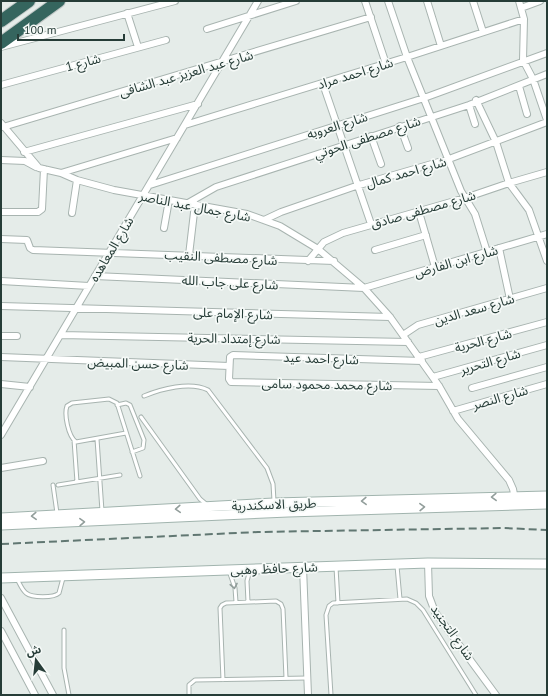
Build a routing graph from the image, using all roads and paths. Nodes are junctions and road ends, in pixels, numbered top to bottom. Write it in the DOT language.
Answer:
graph roads {
  1 [pos="29,1"];
  2 [pos="59,1"];
  3 [pos="175,1"];
  4 [pos="258,1"];
  5 [pos="296,1"];
  6 [pos="365,1"];
  7 [pos="388,1"];
  8 [pos="427,1"];
  9 [pos="473,1"];
  10 [pos="540,1"];
  11 [pos="520,4"];
  12 [pos="127,13"];
  13 [pos="250,16"];
  14 [pos="371,17"];
  15 [pos="524,19"];
  16 [pos="1,21"];
  17 [pos="207,29"];
  18 [pos="483,32"];
  19 [pos="166,40"];
  20 [pos="1,43"];
  21 [pos="441,46"];
  22 [pos="1,47"];
  23 [pos="138,47"];
  24 [pos="547,53"];
  25 [pos="407,57"];
  26 [pos="523,60"];
  27 [pos="222,63"];
  28 [pos="386,64"];
  29 [pos="547,74"];
  30 [pos="532,79"];
  31 [pos="323,84"];
  32 [pos="1,85"];
  33 [pos="518,86"];
  34 [pos="424,98"];
  35 [pos="476,100"];
  36 [pos="198,104"];
  37 [pos="469,105"];
  38 [pos="527,114"];
  39 [pos="431,117"];
  40 [pos="547,121"];
  41 [pos="475,124"];
  42 [pos="2,125"];
  43 [pos="185,125"];
  44 [pos="337,125"];
  45 [pos="400,126"];
  46 [pos="371,136"];
  47 [pos="177,138"];
  48 [pos="496,142"];
  49 [pos="344,144"];
  50 [pos="408,148"];
  51 [pos="24,152"];
  52 [pos="449,159"];
  53 [pos="1,160"];
  54 [pos="381,164"];
  55 [pos="42,169"];
  56 [pos="547,172"];
  57 [pos="61,173"];
  58 [pos="77,180"];
  59 [pos="509,183"];
  60 [pos="150,185"];
  61 [pos="358,186"];
  62 [pos="143,196"];
  63 [pos="465,198"];
  64 [pos="169,200"];
  65 [pos="188,203"];
  66 [pos="195,204"];
  67 [pos="1,212"];
  68 [pos="419,212"];
  69 [pos="72,213"];
  70 [pos="264,220"];
  71 [pos="371,224"];
  72 [pos="164,228"];
  73 [pos="547,234"];
  74 [pos="426,235"];
  75 [pos="539,237"];
  76 [pos="1,240"];
  77 [pos="499,248"];
  78 [pos="318,249"];
  79 [pos="375,250"];
  80 [pos="109,252"];
  81 [pos="487,252"];
  82 [pos="189,255"];
  83 [pos="308,261"];
  84 [pos="334,261"];
  85 [pos="547,261"];
  86 [pos="435,267"];
  87 [pos="95,276"];
  88 [pos="1,281"];
  89 [pos="89,286"];
  90 [pos="364,288"];
  91 [pos="547,288"];
  92 [pos="510,299"];
  93 [pos="1,306"];
  94 [pos="76,309"];
  95 [pos="390,317"];
  96 [pos="547,322"];
  97 [pos="61,335"];
  98 [pos="403,335"];
  99 [pos="1,336"];
  100 [pos="17,336"];
  101 [pos="408,342"];
  102 [pos="547,345"];
  103 [pos="1,357"];
  104 [pos="420,359"];
  105 [pos="46,360"];
  106 [pos="229,366"];
  107 [pos="547,367"];
  108 [pos="433,377"];
  109 [pos="1,384"];
  110 [pos="547,384"];
  111 [pos="439,386"];
  112 [pos="30,387"];
  113 [pos="472,388"];
  114 [pos="144,396"];
  115 [pos="117,405"];
  116 [pos="453,411"];
  117 [pos="141,417"];
  118 [pos="126,434"];
  119 [pos="1,435"];
  120 [pos="96,439"];
  121 [pos="74,440"];
  122 [pos="132,452"];
  123 [pos="43,461"];
  124 [pos="1,468"];
  125 [pos="120,475"];
  126 [pos="140,476"];
  127 [pos="101,478"];
  128 [pos="77,482"];
  129 [pos="53,485"];
  130 [pos="58,485"];
  131 [pos="547,496"];
  132 [pos="515,500"];
  133 [pos="274,503"];
  134 [pos="547,504"];
  135 [pos="210,511"];
  136 [pos="224,511"];
  137 [pos="57,515"];
  138 [pos="1,518"];
  139 [pos="102,518"];
  140 [pos="1,525"];
  141 [pos="428,563"];
  142 [pos="396,564"];
  143 [pos="547,564"];
  144 [pos="336,566"];
  145 [pos="303,567"];
  146 [pos="250,569"];
  147 [pos="228,570"];
  148 [pos="63,576"];
  149 [pos="1,578"];
  150 [pos="16,578"];
  151 [pos="1,598"];
  152 [pos="400,599"];
  153 [pos="236,602"];
  154 [pos="248,602"];
  155 [pos="338,603"];
  156 [pos="64,630"];
  157 [pos="1,631"];
  158 [pos="286,678"];
  159 [pos="307,678"];
  160 [pos="223,680"];
  161 [pos="35,695"];
  162 [pos="53,695"];
  163 [pos="69,695"];
  164 [pos="189,695"];
  165 [pos="308,695"];
  166 [pos="331,695"];
  167 [pos="476,695"];
  168 [pos="496,695"];
  1 -- 16 [label="highway"];
  2 -- 20 [label="highway"];
  3 -- 12 [label="street"];
  4 -- 13 [label="street, شارع المعاهده"];
  5 -- 13 [label="street"];
  6 -- 14 [label="street"];
  7 -- 25 [label="street"];
  8 -- 21 [label="street"];
  9 -- 18 [label="street"];
  10 -- 11 [label="street"];
  11 -- 15 [label="street"];
  12 -- 22 [label="street"];
  12 -- 23 [label="street"];
  13 -- 17 [label="street"];
  13 -- 27 [label="street, شارع المعاهده"];
  14 -- 27 [label="street, شارع عبد العزيز عبد الشافى"];
  14 -- 28 [label="street"];
  15 -- 18 [label="street, شارع احمد مراد"];
  15 -- 26 [label="street"];
  18 -- 21 [label="street, شارع احمد مراد"];
  19 -- 23 [label="street, شارع 1"];
  21 -- 25 [label="street, شارع احمد مراد"];
  23 -- 32 [label="street, شارع 1"];
  24 -- 26 [label="street, شارع العروبه"];
  25 -- 28 [label="street, شارع احمد مراد"];
  25 -- 34 [label="street"];
  26 -- 30 [label="street"];
  26 -- 34 [label="street, شارع العروبه"];
  27 -- 36 [label="street, شارع المعاهده"];
  27 -- 42 [label="street, شارع عبد العزيز عبد الشافى"];
  28 -- 31 [label="street, شارع احمد مراد"];
  29 -- 30 [label="street, شارع مصطفى الحوتي"];
  30 -- 33 [label="street, شارع مصطفى الحوتي"];
  30 -- 40 [label="street"];
  31 -- 43 [label="street, شارع احمد مراد"];
  31 -- 44 [label="street"];
  33 -- 35 [label="street, شارع مصطفى الحوتي"];
  33 -- 38 [label="street"];
  34 -- 39 [label="street"];
  34 -- 44 [label="street, شارع العروبه"];
  35 -- 37 [label="street, شارع مصطفى الحوتي"];
  35 -- 48 [label="street"];
  36 -- 43 [label="street, شارع المعاهده"];
  36 -- 51 [label="street"];
  37 -- 39 [label="street, شارع مصطفى الحوتي"];
  37 -- 41 [label="street"];
  39 -- 45 [label="street, شارع مصطفى الحوتي"];
  39 -- 52 [label="street"];
  40 -- 48 [label="street, شارع احمد كمال"];
  42 -- 51 [label="street"];
  43 -- 47 [label="street, شارع المعاهده"];
  44 -- 49 [label="street"];
  44 -- 60 [label="street, شارع العروبه"];
  45 -- 46 [label="street, شارع مصطفى الحوتي"];
  45 -- 50 [label="street"];
  46 -- 49 [label="street, شارع مصطفى الحوتي"];
  46 -- 54 [label="street"];
  47 -- 57 [label="street"];
  47 -- 60 [label="street, شارع المعاهده"];
  48 -- 52 [label="street, شارع احمد كمال"];
  48 -- 59 [label="street"];
  49 -- 61 [label="street"];
  49 -- 65 [label="street, شارع مصطفى الحوتي"];
  51 -- 55 [label="street"];
  52 -- 61 [label="street, شارع احمد كمال"];
  52 -- 63 [label="street"];
  53 -- 55 [label="street, شارع جمال عبد الناصر"];
  55 -- 57 [label="street, شارع جمال عبد الناصر"];
  55 -- 67 [label="street"];
  56 -- 59 [label="street, شارع مصطفى صادق"];
  57 -- 58 [label="street, شارع جمال عبد الناصر"];
  58 -- 62 [label="street, شارع جمال عبد الناصر"];
  58 -- 69 [label="street"];
  59 -- 63 [label="street, شارع مصطفى صادق"];
  59 -- 75 [label="street"];
  60 -- 62 [label="street, شارع المعاهده"];
  61 -- 70 [label="street, شارع احمد كمال"];
  61 -- 71 [label="street"];
  62 -- 64 [label="street, شارع جمال عبد الناصر"];
  62 -- 80 [label="street, شارع المعاهده"];
  63 -- 68 [label="street, شارع مصطفى صادق"];
  63 -- 81 [label="street"];
  64 -- 65 [label="street, شارع جمال عبد الناصر"];
  64 -- 72 [label="street"];
  65 -- 66 [label="street, شارع جمال عبد الناصر"];
  66 -- 70 [label="street, شارع جمال عبد الناصر"];
  66 -- 82 [label="street"];
  68 -- 71 [label="street, شارع مصطفى صادق"];
  68 -- 74 [label="street"];
  70 -- 78 [label="street, شارع جمال عبد الناصر"];
  71 -- 78 [label="street, شارع مصطفى صادق"];
  73 -- 75 [label="street, شارع ابن الفارض"];
  74 -- 79 [label="street"];
  74 -- 86 [label="street"];
  75 -- 77 [label="street, شارع ابن الفارض"];
  75 -- 85 [label="street"];
  76 -- 80 [label="street, شارع مصطفى النقيب"];
  77 -- 81 [label="street, شارع ابن الفارض"];
  77 -- 92 [label="street"];
  78 -- 83 [label="street, شارع مصطفى صادق"];
  78 -- 84 [label="street, شارع جمال عبد الناصر"];
  80 -- 82 [label="street, شارع مصطفى النقيب"];
  80 -- 87 [label="street, شارع المعاهده"];
  81 -- 86 [label="street, شارع ابن الفارض"];
  82 -- 83 [label="street, شارع مصطفى النقيب"];
  83 -- 84 [label="street, شارع مصطفى النقيب"];
  84 -- 90 [label="street, شارع جمال عبد الناصر"];
  86 -- 90 [label="street, شارع ابن الفارض"];
  87 -- 89 [label="street, شارع المعاهده"];
  87 -- 90 [label="street, شارع على جاب الله"];
  88 -- 89 [label="street"];
  89 -- 94 [label="street, شارع المعاهده"];
  90 -- 95 [label="street, شارع جمال عبد الناصر"];
  91 -- 92 [label="street, شارع سعد الدين"];
  92 -- 98 [label="street, شارع سعد الدين"];
  93 -- 94 [label="street, شارع الإمام على"];
  94 -- 95 [label="street, شارع الإمام على"];
  94 -- 97 [label="street, شارع المعاهده"];
  95 -- 98 [label="street, شارع جمال عبد الناصر"];
  96 -- 104 [label="street, شارع الحرية"];
  97 -- 101 [label="street, شارع إمتداد الحرية"];
  97 -- 105 [label="street, شارع المعاهده"];
  98 -- 101 [label="street, شارع جمال عبد الناصر"];
  99 -- 100 [label="street"];
  101 -- 104 [label="street, شارع جمال عبد الناصر"];
  102 -- 108 [label="street, شارع التحرير"];
  103 -- 105 [label="street, شارع حسن المبيض"];
  104 -- 106 [label="street, شارع احمد عيد"];
  104 -- 108 [label="street, شارع جمال عبد الناصر"];
  105 -- 106 [label="street, شارع حسن المبيض"];
  105 -- 112 [label="street, شارع المعاهده"];
  106 -- 111 [label="street, شارع محمد محمود سامى"];
  107 -- 113 [label="street"];
  108 -- 111 [label="street, شارع جمال عبد الناصر"];
  109 -- 112 [label="street"];
  110 -- 116 [label="street, شارع النصر"];
  111 -- 116 [label="street, شارع جمال عبد الناصر"];
  112 -- 119 [label="street, شارع المعاهده"];
  114 -- 133 [label="lane"];
  115 -- 118 [label="lane"];
  115 -- 121 [label="lane"];
  115 -- 122 [label="lane"];
  116 -- 132 [label="street, شارع جمال عبد الناصر"];
  117 -- 135 [label="lane"];
  118 -- 120 [label="lane"];
  118 -- 122 [label="lane"];
  120 -- 121 [label="lane"];
  120 -- 127 [label="lane"];
  121 -- 128 [label="lane"];
  122 -- 126 [label="lane"];
  123 -- 124 [label="street"];
  125 -- 127 [label="lane"];
  127 -- 128 [label="lane"];
  127 -- 139 [label="lane"];
  128 -- 130 [label="lane"];
  129 -- 137 [label="lane"];
  131 -- 132 [label="main road, طريق الاسكندرية"];
  132 -- 133 [label="main road, طريق الاسكندرية, one-way"];
  132 -- 134 [label="main road, طريق الاسكندرية"];
  136 -- 132 [label="main road, طريق الاسكندرية, one-way"];
  133 -- 136 [label="main road, طريق الاسكندرية"];
  135 -- 136 [label="main road, طريق الاسكندرية"];
  135 -- 139 [label="main road, طريق الاسكندرية"];
  137 -- 138 [label="main road, طريق الاسكندرية, one-way"];
  137 -- 139 [label="main road, طريق الاسكندرية"];
  140 -- 139 [label="main road, طريق الاسكندرية, one-way"];
  141 -- 142 [label="main road, شارع حافظ وهبى"];
  141 -- 143 [label="main road, شارع حافظ وهبى"];
  141 -- 168 [label="street, شارع التجنيد"];
  142 -- 144 [label="main road, شارع حافظ وهبى"];
  142 -- 152 [label="lane"];
  144 -- 145 [label="main road, شارع حافظ وهبى"];
  144 -- 155 [label="lane"];
  145 -- 146 [label="main road, شارع حافظ وهبى"];
  145 -- 159 [label="street"];
  146 -- 147 [label="main road, شارع حافظ وهبى"];
  146 -- 154 [label="lane"];
  147 -- 148 [label="main road, شارع حافظ وهبى"];
  147 -- 153 [label="lane, one-way"];
  148 -- 150 [label="main road, شارع حافظ وهبى"];
  148 -- 150 [label="lane"];
  149 -- 150 [label="main road, شارع حافظ وهبى"];
  151 -- 162 [label="street"];
  152 -- 155 [label="lane"];
  152 -- 167 [label="lane"];
  153 -- 154 [label="lane"];
  153 -- 160 [label="lane"];
  154 -- 158 [label="lane"];
  155 -- 166 [label="lane"];
  156 -- 163 [label="lane"];
  157 -- 161 [label="street"];
  158 -- 159 [label="lane"];
  158 -- 160 [label="lane"];
  159 -- 165 [label="street"];
  160 -- 164 [label="lane"];
}
